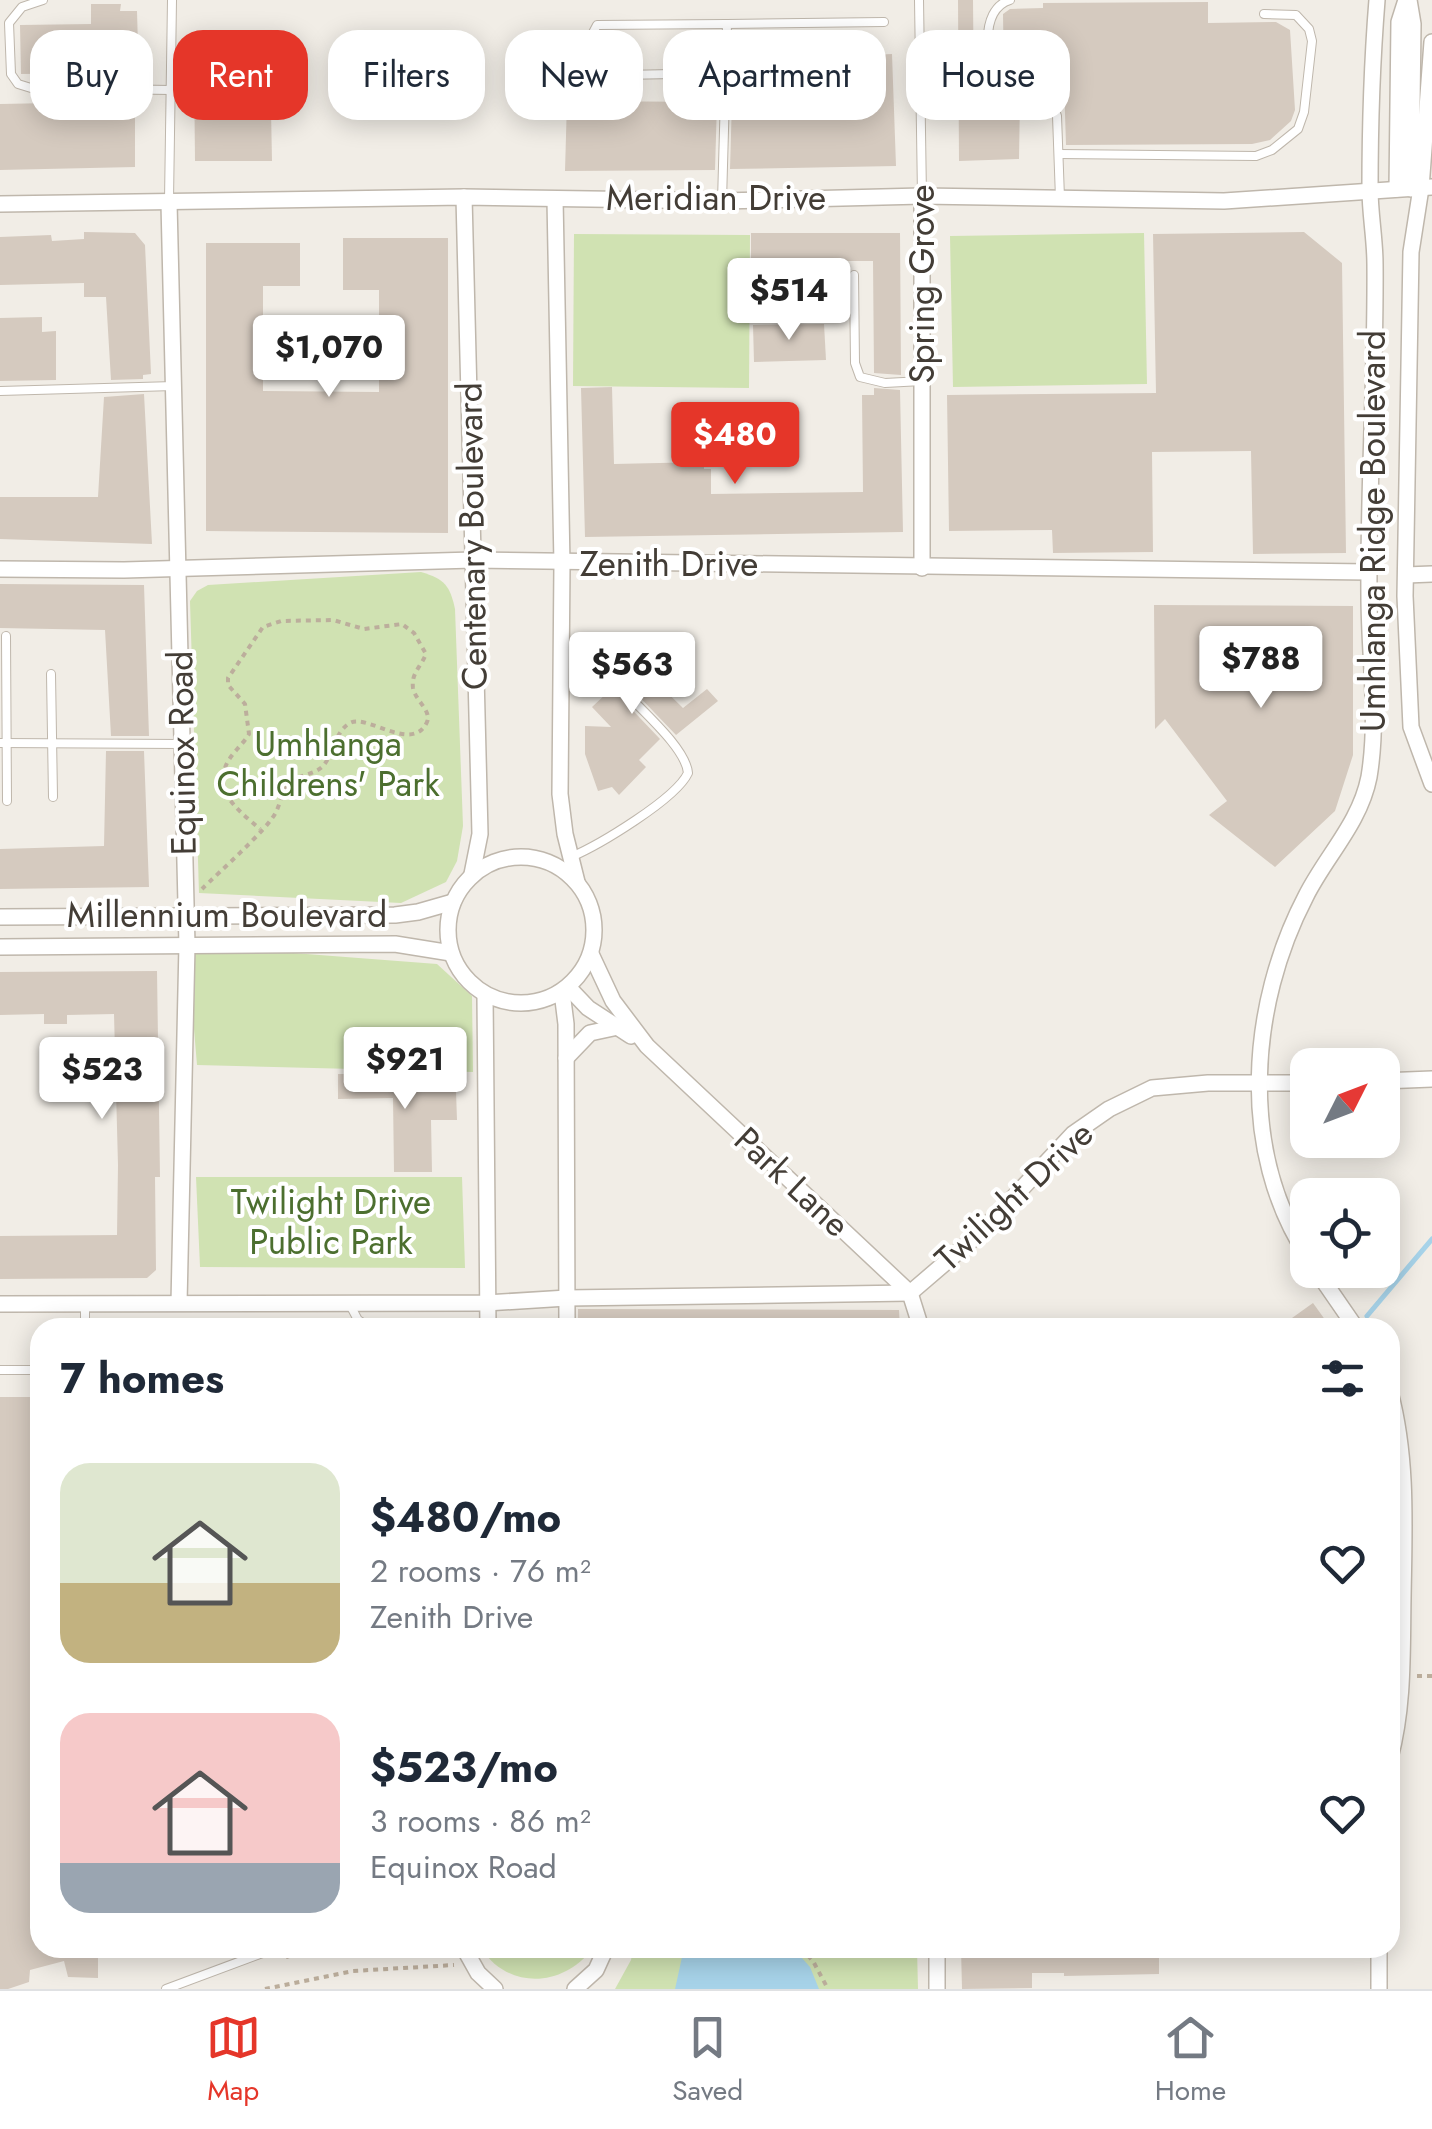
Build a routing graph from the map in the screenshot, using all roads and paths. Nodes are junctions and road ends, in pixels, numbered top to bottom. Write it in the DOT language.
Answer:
graph roads {
  1 [pos="44,0"];
  2 [pos="172,0"];
  3 [pos="919,0"];
  4 [pos="1010,0"];
  5 [pos="1378,0"];
  6 [pos="1407,0"];
  7 [pos="1264,14"];
  8 [pos="884,22"];
  9 [pos="727,24"];
  10 [pos="727,30"];
  11 [pos="1432,42"];
  12 [pos="663,73"];
  13 [pos="172,90"];
  14 [pos="725,120"];
  15 [pos="1060,154"];
  16 [pos="1415,188"];
  17 [pos="1370,191"];
  18 [pos="922,196"];
  19 [pos="464,197"];
  20 [pos="555,198"];
  21 [pos="1060,198"];
  22 [pos="722,201"];
  23 [pos="169,203"];
  24 [pos="0,204"];
  25 [pos="854,276"];
  26 [pos="922,380"];
  27 [pos="174,386"];
  28 [pos="0,391"];
  29 [pos="473,560"];
  30 [pos="562,564"];
  31 [pos="922,568"];
  32 [pos="0,569"];
  33 [pos="178,569"];
  34 [pos="1370,572"];
  35 [pos="1406,574"];
  36 [pos="1432,574"];
  37 [pos="6,636"];
  38 [pos="51,674"];
  39 [pos="3,682"];
  40 [pos="624,691"];
  41 [pos="3,743"];
  42 [pos="53,743"];
  43 [pos="182,744"];
  44 [pos="1432,784"];
  45 [pos="53,797"];
  46 [pos="7,801"];
  47 [pos="260,830"];
  48 [pos="570,856"];
  49 [pos="472,874"];
  50 [pos="577,882"];
  51 [pos="202,889"];
  52 [pos="452,902"];
  53 [pos="186,916"];
  54 [pos="0,917"];
  55 [pos="186,945"];
  56 [pos="0,947"];
  57 [pos="451,952"];
  58 [pos="591,954"];
  59 [pos="565,989"];
  60 [pos="485,995"];
  61 [pos="618,1027"];
  62 [pos="647,1046"];
  63 [pos="566,1058"];
  64 [pos="1432,1079"];
  65 [pos="1400,1080"];
  66 [pos="1290,1084"];
  67 [pos="1260,1085"];
  68 [pos="1290,1224"];
  69 [pos="1328,1288"];
  70 [pos="910,1293"];
  71 [pos="567,1298"];
  72 [pos="179,1303"];
  73 [pos="350,1303"];
  74 [pos="486,1303"];
  75 [pos="0,1304"];
  76 [pos="85,1304"];
  77 [pos="85,1318"];
  78 [pos="357,1318"];
  79 [pos="487,1318"];
  80 [pos="567,1318"];
  81 [pos="917,1318"];
  82 [pos="1349,1318"];
  83 [pos="0,1370"];
  84 [pos="30,1370"];
  85 [pos="1400,1453"];
  86 [pos="1400,1600"];
  87 [pos="249,1958"];
  88 [pos="458,1958"];
  89 [pos="467,1958"];
  90 [pos="601,1958"];
  91 [pos="810,1958"];
  92 [pos="937,1958"];
  93 [pos="1379,1958"];
  94 [pos="489,1987"];
  95 [pos="580,1987"];
  96 [pos="166,1989"];
  97 [pos="265,1989"];
  98 [pos="828,1989"];
  99 [pos="938,1989"];
  100 [pos="1379,1989"];
  1 -- 13 [label="lane"];
  2 -- 13 [label="lane"];
  3 -- 18 [label="lane, Spring Grove"];
  4 -- 15 [label="lane"];
  5 -- 17 [label="street, Umhlanga Ridge Boulevard"];
  6 -- 16 [label="street"];
  7 -- 15 [label="lane"];
  8 -- 9 [label="lane"];
  9 -- 10 [label="lane"];
  9 -- 12 [label="lane"];
  11 -- 16 [label="street"];
  13 -- 23 [label="lane"];
  14 -- 22 [label="lane"];
  15 -- 21 [label="lane"];
  16 -- 17 [label="street, Meridian Drive"];
  16 -- 35 [label="street, Umhlanga Ridge Boulevard"];
  17 -- 21 [label="street, Meridian Drive"];
  17 -- 34 [label="street, Umhlanga Ridge Boulevard"];
  18 -- 21 [label="street, Meridian Drive"];
  18 -- 22 [label="street, Meridian Drive"];
  18 -- 26 [label="street, Spring Grove"];
  19 -- 20 [label="street, Meridian Drive"];
  19 -- 23 [label="street, Meridian Drive"];
  19 -- 29 [label="street, Centenary Boulevard"];
  20 -- 22 [label="street, Meridian Drive"];
  20 -- 30 [label="street"];
  23 -- 24 [label="street, Meridian Drive"];
  23 -- 27 [label="street, Equinox Road"];
  25 -- 26 [label="lane"];
  26 -- 31 [label="street, Spring Grove"];
  27 -- 28 [label="lane"];
  27 -- 33 [label="street, Equinox Road"];
  29 -- 30 [label="street, Zenith Drive"];
  29 -- 33 [label="street, Zenith Drive"];
  29 -- 49 [label="street, Centenary Boulevard"];
  30 -- 31 [label="street, Zenith Drive"];
  30 -- 48 [label="street"];
  31 -- 34 [label="street, Zenith Drive"];
  32 -- 33 [label="street, Zenith Drive"];
  33 -- 43 [label="street, Equinox Road"];
  34 -- 67 [label="street, Umhlanga Ridge Boulevard"];
  35 -- 36 [label="street"];
  35 -- 44 [label="street, Umhlanga Ridge Boulevard"];
  37 -- 39 [label="lane"];
  38 -- 42 [label="lane"];
  39 -- 41 [label="lane"];
  40 -- 48 [label="lane"];
  41 -- 42 [label="lane"];
  41 -- 46 [label="lane"];
  42 -- 43 [label="lane"];
  42 -- 45 [label="lane"];
  43 -- 53 [label="street, Equinox Road"];
  47 -- 47 [label="path"];
  47 -- 51 [label="path"];
  48 -- 50 [label="street"];
  49 -- 50 [label="street"];
  49 -- 52 [label="street"];
  50 -- 58 [label="street"];
  52 -- 53 [label="street, Millennium Boulevard"];
  52 -- 57 [label="street"];
  53 -- 54 [label="street, Millennium Boulevard"];
  53 -- 55 [label="street, Equinox Road"];
  55 -- 56 [label="street, Millennium Boulevard"];
  55 -- 57 [label="street, Millennium Boulevard"];
  55 -- 72 [label="street, Equinox Road"];
  57 -- 60 [label="street"];
  58 -- 59 [label="street"];
  58 -- 62 [label="street, Park Lane"];
  59 -- 60 [label="street"];
  59 -- 61 [label="street, Park Lane"];
  59 -- 63 [label="street"];
  60 -- 74 [label="street"];
  61 -- 62 [label="street, Park Lane"];
  61 -- 63 [label="street"];
  62 -- 70 [label="street, Park Lane"];
  63 -- 71 [label="street"];
  64 -- 65 [label="street"];
  66 -- 67 [label="street, Twilight Drive"];
  67 -- 68 [label="street, Umhlanga Ridge Boulevard"];
  67 -- 70 [label="street, Twilight Drive"];
  69 -- 82 [label="street"];
  70 -- 71 [label="street, Twilight Drive"];
  70 -- 81 [label="street"];
  71 -- 74 [label="street, Twilight Drive"];
  71 -- 80 [label="street"];
  72 -- 73 [label="street, Twilight Drive"];
  72 -- 76 [label="street, Twilight Drive"];
  73 -- 74 [label="street, Twilight Drive"];
  73 -- 78 [label="lane"];
  74 -- 79 [label="street"];
  75 -- 76 [label="street, Twilight Drive"];
  76 -- 77 [label="lane"];
  83 -- 84 [label="lane"];
  85 -- 86 [label="street"];
  87 -- 96 [label="lane"];
  88 -- 97 [label="path"];
  89 -- 94 [label="street"];
  90 -- 95 [label="street"];
  91 -- 98 [label="path"];
  92 -- 99 [label="street"];
  93 -- 100 [label="street"];
}
